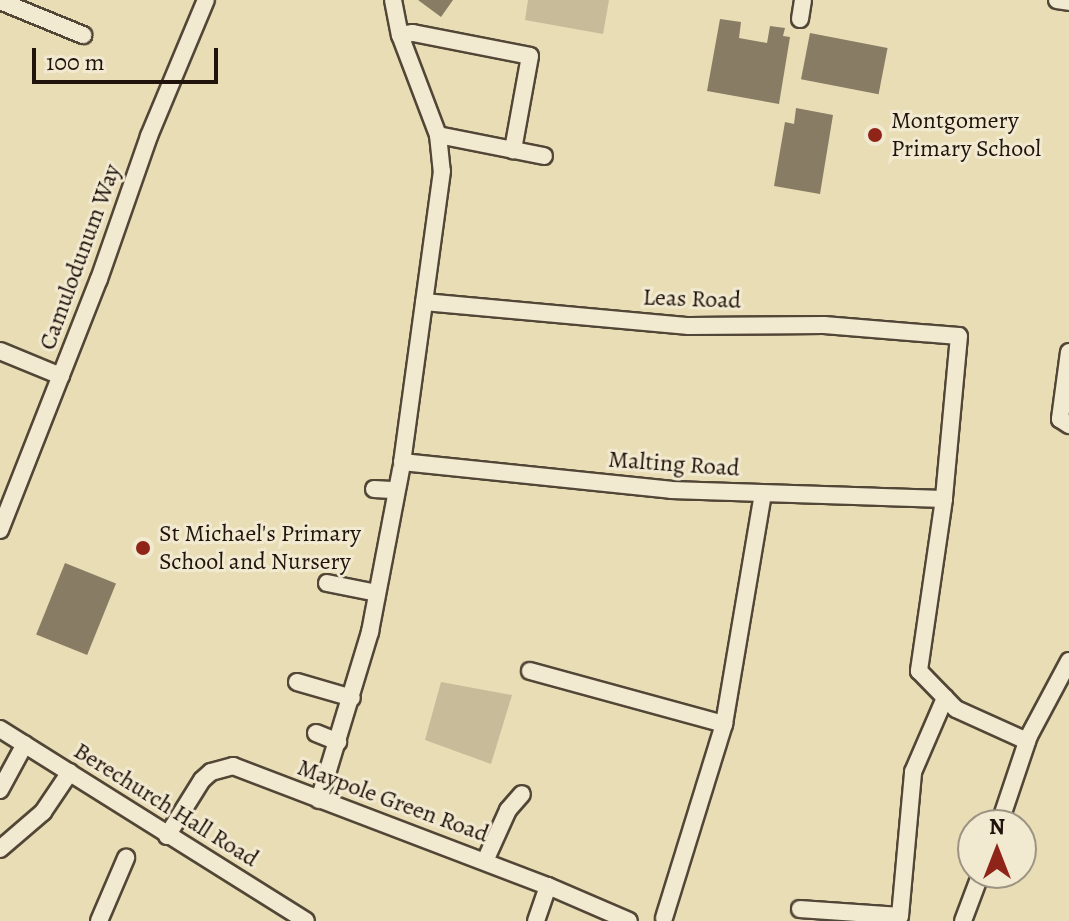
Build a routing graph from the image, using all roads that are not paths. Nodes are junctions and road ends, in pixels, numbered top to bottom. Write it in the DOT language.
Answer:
graph roads {
  1 [pos="206,0"];
  2 [pos="393,0"];
  3 [pos="803,0"];
  4 [pos="1057,0"];
  5 [pos="0,1"];
  6 [pos="1069,2"];
  7 [pos="800,19"];
  8 [pos="83,35"];
  9 [pos="400,35"];
  10 [pos="438,135"];
  11 [pos="513,150"];
  12 [pos="544,156"];
  13 [pos="424,302"];
  14 [pos="0,351"];
  15 [pos="1069,352"];
  16 [pos="61,376"];
  17 [pos="1069,425"];
  18 [pos="401,466"];
  19 [pos="374,489"];
  20 [pos="396,490"];
  21 [pos="763,494"];
  22 [pos="944,499"];
  23 [pos="0,530"];
  24 [pos="327,583"];
  25 [pos="377,593"];
  26 [pos="1069,661"];
  27 [pos="530,671"];
  28 [pos="297,682"];
  29 [pos="352,698"];
  30 [pos="945,698"];
  31 [pos="724,724"];
  32 [pos="0,729"];
  33 [pos="316,733"];
  34 [pos="1027,741"];
  35 [pos="338,742"];
  36 [pos="25,744"];
  37 [pos="70,772"];
  38 [pos="0,790"];
  39 [pos="522,794"];
  40 [pos="319,800"];
  41 [pos="1004,809"];
  42 [pos="167,836"];
  43 [pos="0,849"];
  44 [pos="126,858"];
  45 [pos="485,861"];
  46 [pos="548,886"];
  47 [pos="975,889"];
  48 [pos="800,909"];
  49 [pos="664,918"];
  50 [pos="99,921"];
  51 [pos="306,921"];
  52 [pos="536,921"];
  53 [pos="629,921"];
  54 [pos="963,921"];
  1 -- 16 [label="street, Camulodunum Way"];
  2 -- 9 [label="street"];
  3 -- 7 [label="street"];
  4 -- 6 [label="street"];
  5 -- 8 [label="street"];
  9 -- 10 [label="street"];
  9 -- 11 [label="street"];
  10 -- 11 [label="street"];
  10 -- 13 [label="street"];
  11 -- 12 [label="street"];
  13 -- 18 [label="street"];
  13 -- 22 [label="street, Leas Road"];
  14 -- 16 [label="street"];
  15 -- 17 [label="street"];
  16 -- 23 [label="street, Camulodunum Way"];
  18 -- 20 [label="street"];
  18 -- 21 [label="street, Malting Road"];
  19 -- 20 [label="street"];
  20 -- 25 [label="street"];
  21 -- 22 [label="street, Malting Road"];
  21 -- 31 [label="street"];
  22 -- 30 [label="street"];
  24 -- 25 [label="street"];
  25 -- 29 [label="street"];
  26 -- 34 [label="street"];
  27 -- 31 [label="street"];
  28 -- 29 [label="street"];
  29 -- 35 [label="street"];
  30 -- 34 [label="street"];
  30 -- 48 [label="street"];
  31 -- 49 [label="street"];
  32 -- 36 [label="street, Berechurch Hall Road"];
  33 -- 35 [label="street"];
  34 -- 41 [label="street"];
  35 -- 40 [label="street"];
  36 -- 37 [label="street, Berechurch Hall Road"];
  36 -- 38 [label="street"];
  37 -- 42 [label="street, Berechurch Hall Road"];
  37 -- 43 [label="street"];
  39 -- 45 [label="street"];
  40 -- 42 [label="street, Maypole Green Road"];
  40 -- 45 [label="street, Maypole Green Road"];
  42 -- 51 [label="street, Berechurch Hall Road"];
  44 -- 50 [label="street"];
  45 -- 46 [label="street, Maypole Green Road"];
  46 -- 52 [label="street"];
  46 -- 53 [label="street, Maypole Green Road"];
  47 -- 54 [label="street"];
}
